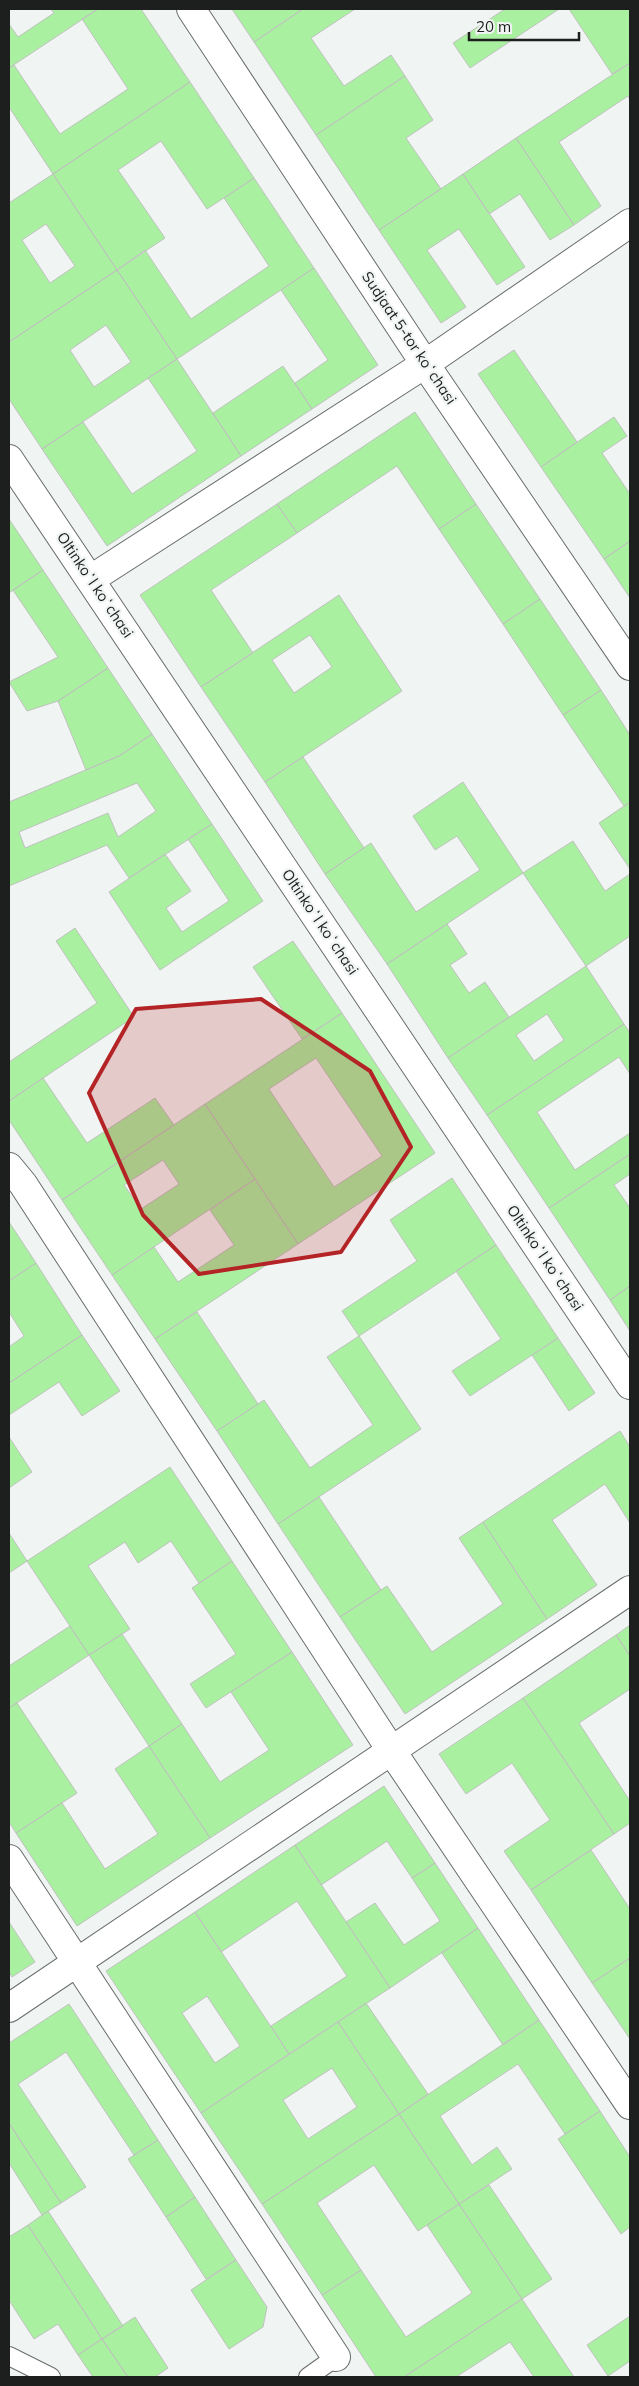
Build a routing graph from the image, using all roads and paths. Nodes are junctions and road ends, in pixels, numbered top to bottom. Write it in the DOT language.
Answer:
graph roads {
  1 [pos="191,9"];
  2 [pos="630,223"];
  3 [pos="426,364"];
  4 [pos="9,459"];
  5 [pos="91,580"];
  6 [pos="630,666"];
  7 [pos="9,1167"];
  8 [pos="630,1385"];
  9 [pos="630,1590"];
  10 [pos="392,1750"];
  11 [pos="9,1859"];
  12 [pos="78,1963"];
  13 [pos="9,2008"];
  14 [pos="630,2105"];
  15 [pos="9,2356"];
  16 [pos="336,2357"];
  17 [pos="51,2377"];
  18 [pos="308,2377"];
  1 -- 3 [label="street, Sudjaat 5-tor koʻchasi"];
  2 -- 3 [label="street"];
  3 -- 5 [label="street"];
  3 -- 6 [label="street, Sudjaat 5-tor koʻchasi"];
  4 -- 5 [label="street, Oltinkoʻl koʻchasi"];
  5 -- 8 [label="street, Oltinkoʻl koʻchasi"];
  7 -- 10 [label="street"];
  9 -- 10 [label="street"];
  10 -- 12 [label="street"];
  10 -- 14 [label="street"];
  11 -- 12 [label="street"];
  12 -- 13 [label="street"];
  12 -- 16 [label="street"];
  15 -- 17 [label="lane"];
  16 -- 18 [label="lane"];
}
